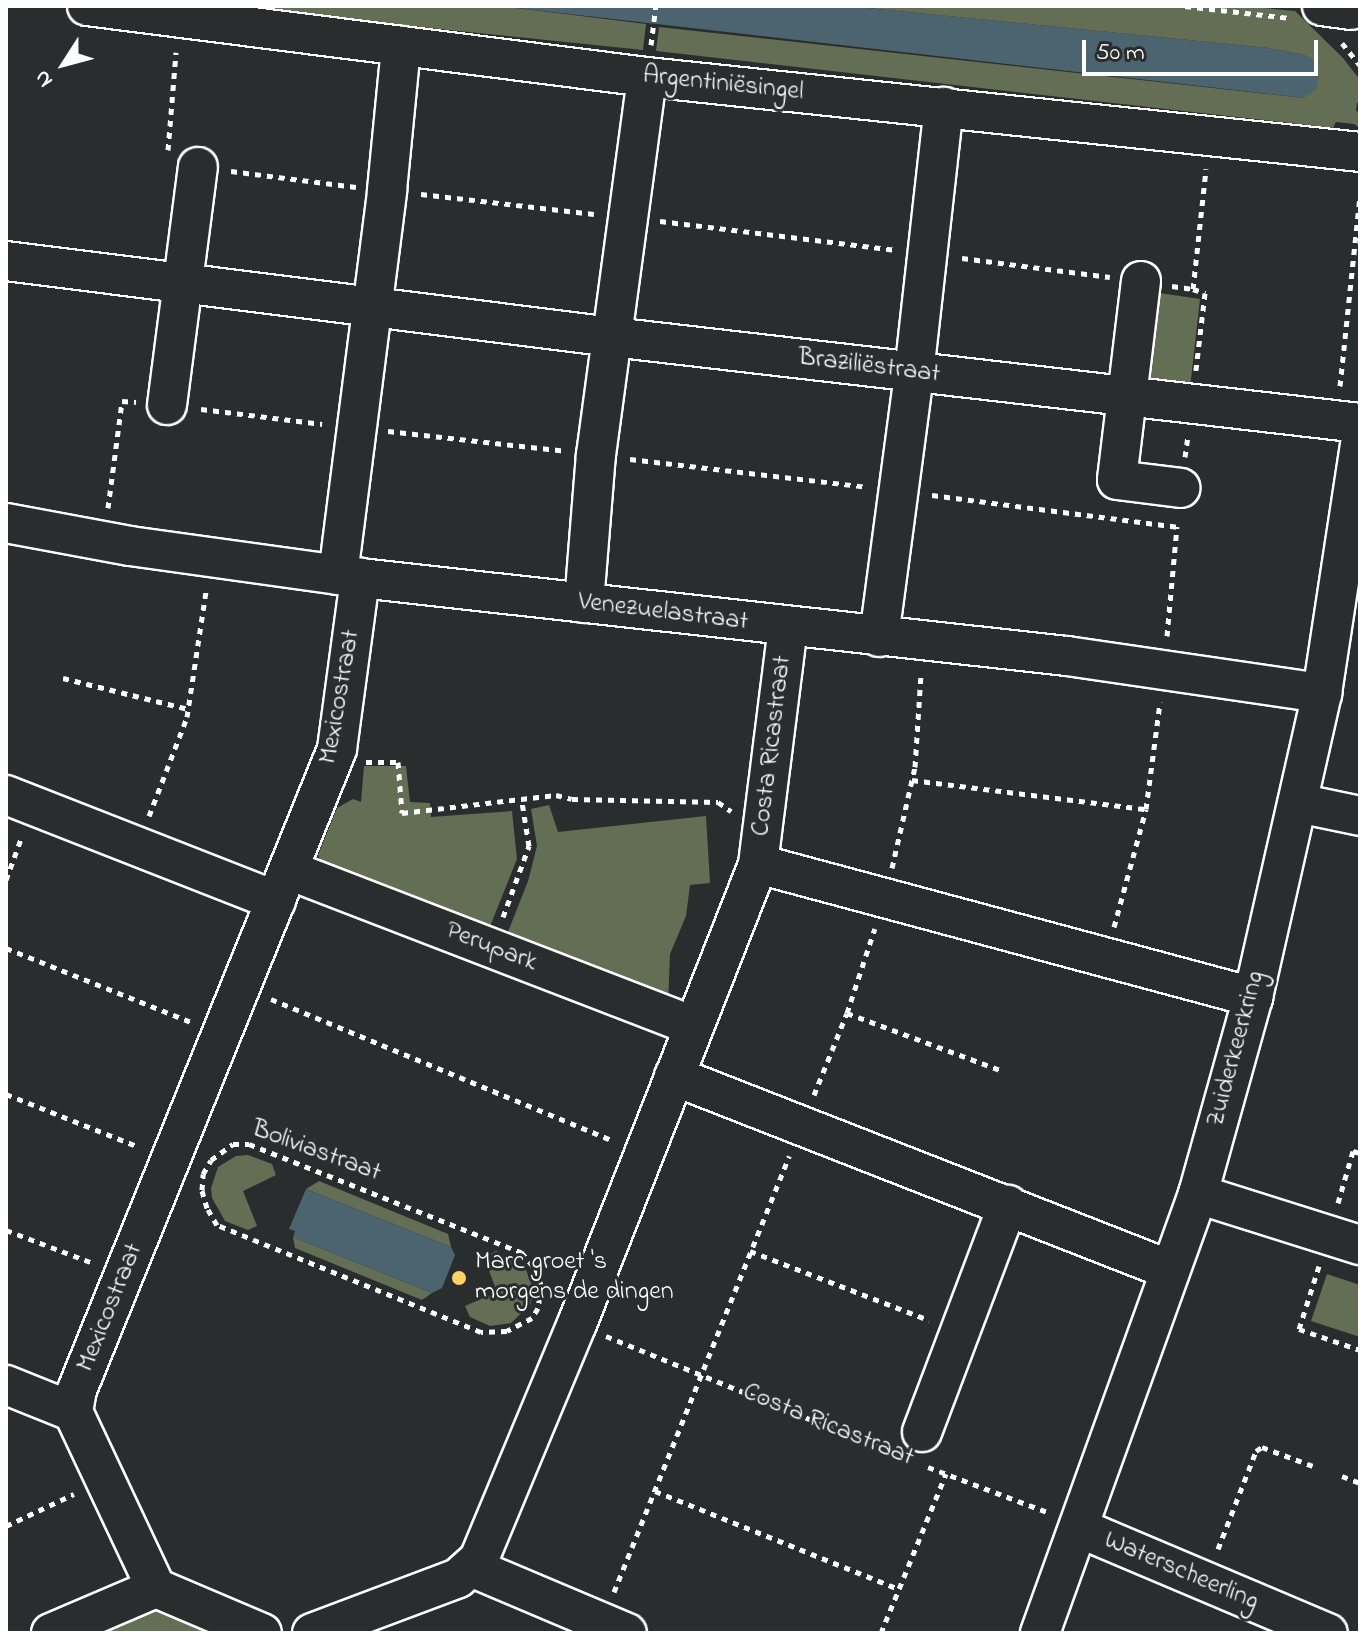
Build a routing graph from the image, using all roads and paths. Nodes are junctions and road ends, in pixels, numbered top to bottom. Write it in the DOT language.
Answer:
graph roads {
  1 [pos="87,6"];
  2 [pos="656,6"];
  3 [pos="1185,6"];
  4 [pos="1336,14"];
  5 [pos="401,46"];
  6 [pos="649,64"];
  7 [pos="944,107"];
  8 [pos="1209,136"];
  9 [pos="1360,152"];
  10 [pos="198,167"];
  11 [pos="1360,196"];
  12 [pos="6,261"];
  13 [pos="1141,281"];
  14 [pos="181,283"];
  15 [pos="1193,289"];
  16 [pos="372,307"];
  17 [pos="612,337"];
  18 [pos="914,373"];
  19 [pos="1127,398"];
  20 [pos="167,405"];
  21 [pos="1192,405"];
  22 [pos="1355,440"];
  23 [pos="1181,488"];
  24 [pos="6,523"];
  25 [pos="209,557"];
  26 [pos="349,577"];
  27 [pos="584,603"];
  28 [pos="788,627"];
  29 [pos="879,637"];
  30 [pos="1164,670"];
  31 [pos="63,678"];
  32 [pos="1322,693"];
  33 [pos="188,709"];
  34 [pos="337,749"];
  35 [pos="912,780"];
  36 [pos="20,801"];
  37 [pos="522,802"];
  38 [pos="1298,803"];
  39 [pos="1146,809"];
  40 [pos="764,814"];
  41 [pos="1360,816"];
  42 [pos="136,846"];
  43 [pos="758,864"];
  44 [pos="6,880"];
  45 [pos="283,886"];
  46 [pos="6,948"];
  47 [pos="490,948"];
  48 [pos="1106,957"];
  49 [pos="242,987"];
  50 [pos="1253,997"];
  51 [pos="847,1013"];
  52 [pos="694,1026"];
  53 [pos="221,1034"];
  54 [pos="1000,1070"];
  55 [pos="674,1076"];
  56 [pos="6,1094"];
  57 [pos="643,1154"];
  58 [pos="171,1160"];
  59 [pos="1198,1194"];
  60 [pos="1008,1205"];
  61 [pos="6,1230"];
  62 [pos="1360,1245"];
  63 [pos="750,1251"];
  64 [pos="1170,1270"];
  65 [pos="124,1275"];
  66 [pos="538,1308"];
  67 [pos="577,1324"];
  68 [pos="960,1332"];
  69 [pos="6,1385"];
  70 [pos="73,1412"];
  71 [pos="915,1451"];
  72 [pos="1313,1466"];
  73 [pos="946,1474"];
  74 [pos="1342,1476"];
  75 [pos="104,1480"];
  76 [pos="1360,1483"];
  77 [pos="655,1491"];
  78 [pos="1056,1499"];
  79 [pos="1058,1523"];
  80 [pos="6,1526"];
  81 [pos="473,1568"];
  82 [pos="1205,1584"];
  83 [pos="156,1588"];
  84 [pos="899,1589"];
  85 [pos="51,1633"];
  86 [pos="262,1633"];
  87 [pos="312,1633"];
  88 [pos="627,1633"];
  89 [pos="881,1633"];
  90 [pos="1040,1633"];
  91 [pos="1328,1633"];
  1 -- 5 [label="street, Argentiniësingel"];
  2 -- 6 [label="path"];
  3 -- 4 [label="path"];
  5 -- 6 [label="street, Argentiniësingel"];
  5 -- 16 [label="street, Mexicostraat"];
  6 -- 7 [label="street, Argentiniësingel"];
  6 -- 17 [label="street"];
  7 -- 8 [label="street, Argentiniësingel"];
  7 -- 18 [label="street"];
  8 -- 9 [label="street, Argentiniësingel"];
  8 -- 15 [label="path"];
  10 -- 14 [label="street"];
  11 -- 22 [label="path"];
  12 -- 14 [label="street, Braziliëstraat"];
  13 -- 15 [label="path"];
  13 -- 19 [label="street"];
  14 -- 16 [label="street, Braziliëstraat"];
  14 -- 20 [label="street"];
  15 -- 21 [label="path"];
  16 -- 17 [label="street, Braziliëstraat"];
  16 -- 26 [label="street, Mexicostraat"];
  17 -- 18 [label="street, Braziliëstraat"];
  17 -- 27 [label="street"];
  18 -- 19 [label="street, Braziliëstraat"];
  18 -- 29 [label="street"];
  19 -- 21 [label="street, Braziliëstraat"];
  19 -- 23 [label="street"];
  21 -- 22 [label="street, Braziliëstraat"];
  21 -- 23 [label="path"];
  22 -- 32 [label="street, Zuiderkeerkring"];
  23 -- 30 [label="path"];
  24 -- 25 [label="street, Venezuelastraat"];
  25 -- 26 [label="street, Venezuelastraat"];
  25 -- 33 [label="path"];
  26 -- 27 [label="street, Venezuelastraat"];
  26 -- 34 [label="street, Mexicostraat"];
  27 -- 28 [label="street, Venezuelastraat"];
  28 -- 29 [label="street, Venezuelastraat"];
  28 -- 40 [label="street, Costa Ricastraat"];
  29 -- 30 [label="street, Venezuelastraat"];
  30 -- 32 [label="street, Venezuelastraat"];
  30 -- 39 [label="path"];
  31 -- 33 [label="path"];
  32 -- 38 [label="street, Zuiderkeerkring"];
  33 -- 42 [label="path"];
  34 -- 37 [label="path"];
  34 -- 45 [label="street, Mexicostraat"];
  35 -- 39 [label="path"];
  36 -- 42 [label="street"];
  36 -- 44 [label="path"];
  37 -- 40 [label="path"];
  37 -- 47 [label="path"];
  38 -- 41 [label="street"];
  38 -- 50 [label="street, Zuiderkeerkring"];
  39 -- 48 [label="path"];
  40 -- 43 [label="street, Costa Ricastraat"];
  42 -- 45 [label="street"];
  43 -- 48 [label="street, Costa Ricastraat"];
  43 -- 52 [label="street, Costa Ricastraat"];
  45 -- 47 [label="street, Perupark"];
  45 -- 49 [label="street, Mexicostraat"];
  46 -- 53 [label="path"];
  47 -- 52 [label="street, Perupark"];
  48 -- 50 [label="street, Costa Ricastraat"];
  49 -- 53 [label="street, Mexicostraat"];
  49 -- 57 [label="path"];
  50 -- 59 [label="street, Zuiderkeerkring"];
  51 -- 54 [label="path"];
  52 -- 55 [label="street, Costa Ricastraat"];
  53 -- 58 [label="street, Mexicostraat"];
  55 -- 57 [label="street, Costa Ricastraat"];
  55 -- 60 [label="street"];
  56 -- 58 [label="path"];
  57 -- 67 [label="street, Costa Ricastraat"];
  58 -- 65 [label="street, Mexicostraat"];
  59 -- 62 [label="street"];
  59 -- 64 [label="street, Zuiderkeerkring"];
  60 -- 64 [label="street"];
  60 -- 68 [label="street, Costa Ricastraat"];
  61 -- 65 [label="path"];
  63 -- 68 [label="path"];
  64 -- 79 [label="street, Zuiderkeerkring"];
  65 -- 70 [label="street, Mexicostraat"];
  66 -- 66 [label="path, Boliviastraat"];
  67 -- 71 [label="path, Costa Ricastraat"];
  67 -- 81 [label="street, Costa Ricastraat"];
  68 -- 71 [label="street, Costa Ricastraat"];
  69 -- 70 [label="street"];
  70 -- 75 [label="street"];
  71 -- 73 [label="path, Costa Ricastraat"];
  72 -- 82 [label="path"];
  73 -- 79 [label="path, Costa Ricastraat"];
  73 -- 84 [label="path"];
  74 -- 76 [label="path"];
  75 -- 80 [label="path"];
  75 -- 83 [label="street"];
  77 -- 84 [label="path"];
  78 -- 79 [label="path"];
  79 -- 82 [label="street, Waterscheerling"];
  79 -- 90 [label="street, Zuiderkeerkring"];
  81 -- 87 [label="street"];
  81 -- 88 [label="street"];
  82 -- 91 [label="street, Waterscheerling"];
  83 -- 85 [label="street"];
  83 -- 86 [label="street"];
  84 -- 89 [label="path"];
}
